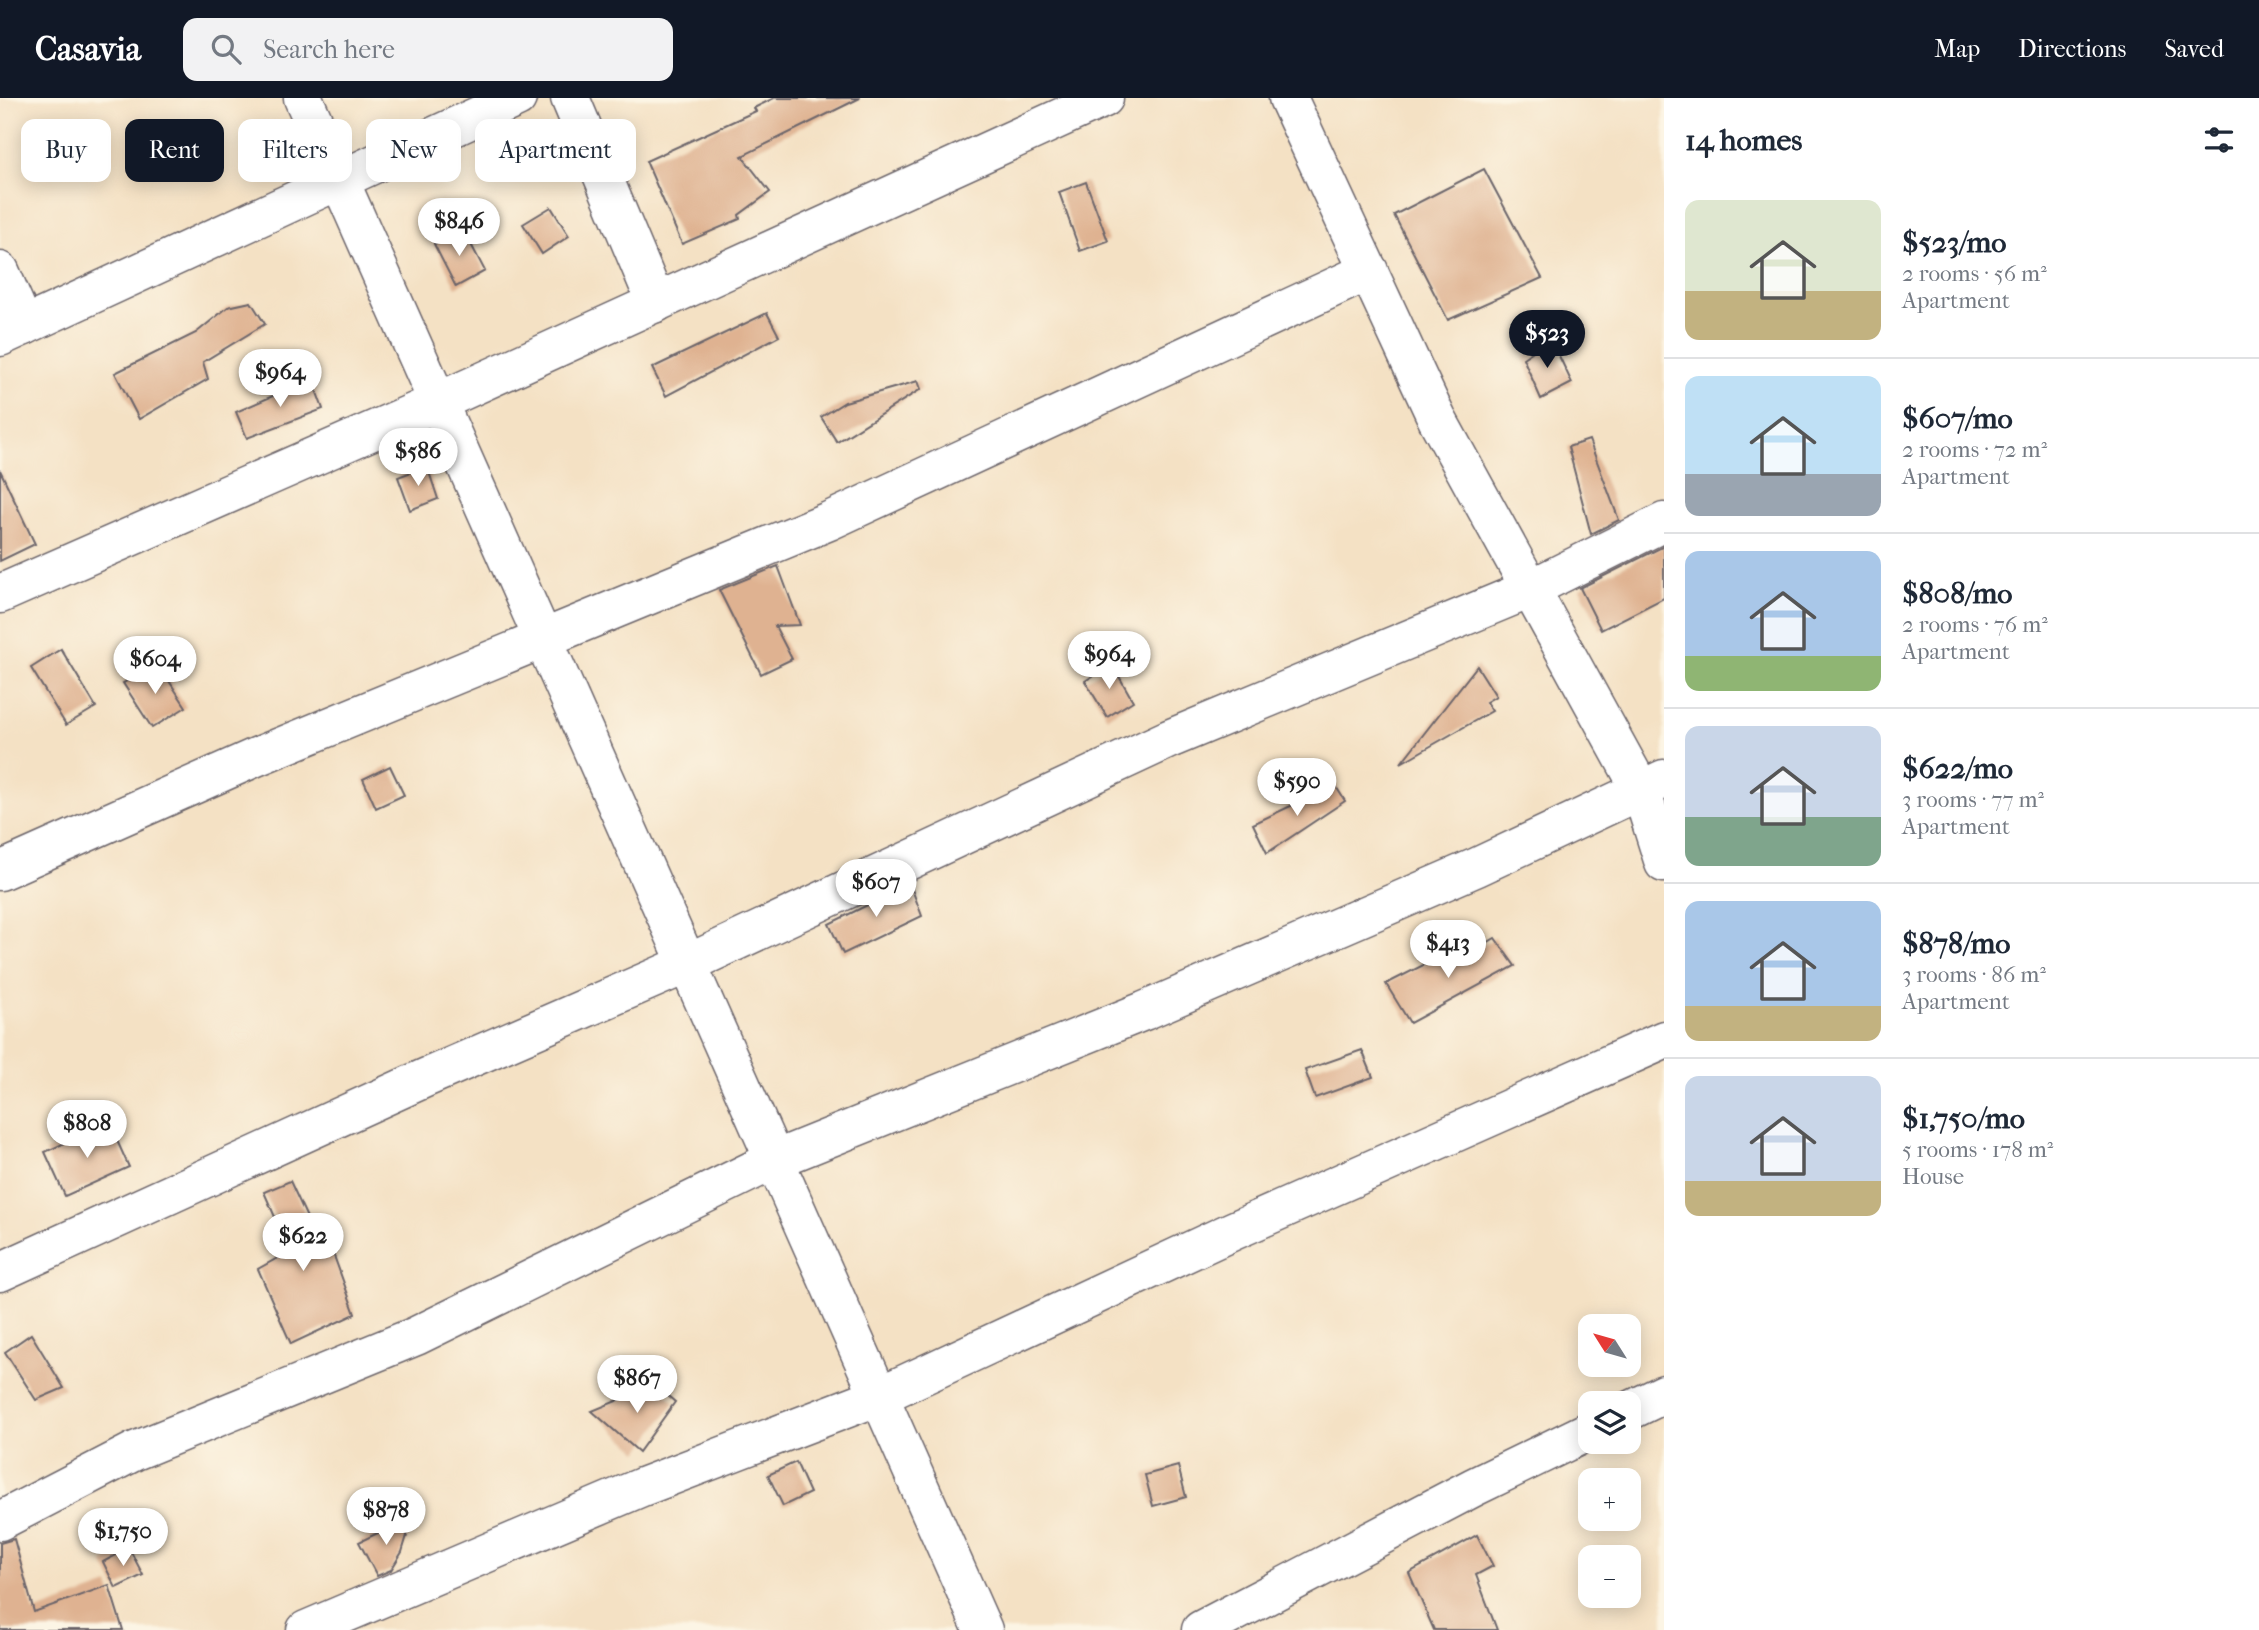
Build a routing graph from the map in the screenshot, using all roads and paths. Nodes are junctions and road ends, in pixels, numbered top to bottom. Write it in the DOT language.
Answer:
graph roads {
  1 [pos="303,98"];
  2 [pos="517,98"];
  3 [pos="570,98"];
  4 [pos="1104,98"];
  5 [pos="1288,98"];
  6 [pos="312,119"];
  7 [pos="352,172"];
  8 [pos="330,182"];
  9 [pos="341,182"];
  10 [pos="0,271"];
  11 [pos="1368,271"];
  12 [pos="656,303"];
  13 [pos="12,331"];
  14 [pos="438,402"];
  15 [pos="1664,522"];
  16 [pos="1530,589"];
  17 [pos="0,594"];
  18 [pos="543,639"];
  19 [pos="1652,785"];
  20 [pos="1664,863"];
  21 [pos="0,871"];
  22 [pos="687,964"];
  23 [pos="1664,1041"];
  24 [pos="774,1160"];
  25 [pos="0,1272"];
  26 [pos="1664,1394"];
  27 [pos="879,1396"];
  28 [pos="1641,1405"];
  29 [pos="1578,1436"];
  30 [pos="0,1521"];
  31 [pos="306,1630"];
  32 [pos="983,1630"];
  33 [pos="1202,1630"];
  1 -- 6 [label="street"];
  2 -- 7 [label="street"];
  3 -- 12 [label="street"];
  4 -- 12 [label="street"];
  5 -- 11 [label="street"];
  8 -- 13 [label="street"];
  9 -- 14 [label="street"];
  10 -- 13 [label="street"];
  11 -- 16 [label="street"];
  11 -- 18 [label="street"];
  12 -- 14 [label="street"];
  14 -- 17 [label="street"];
  14 -- 18 [label="street"];
  15 -- 16 [label="street"];
  16 -- 19 [label="street"];
  16 -- 22 [label="street"];
  18 -- 21 [label="street"];
  18 -- 22 [label="street"];
  19 -- 20 [label="street"];
  19 -- 24 [label="street"];
  22 -- 24 [label="street"];
  22 -- 25 [label="street"];
  23 -- 27 [label="street"];
  24 -- 27 [label="street"];
  24 -- 30 [label="street"];
  26 -- 28 [label="street"];
  27 -- 31 [label="street"];
  27 -- 32 [label="street"];
  29 -- 33 [label="street"];
}
